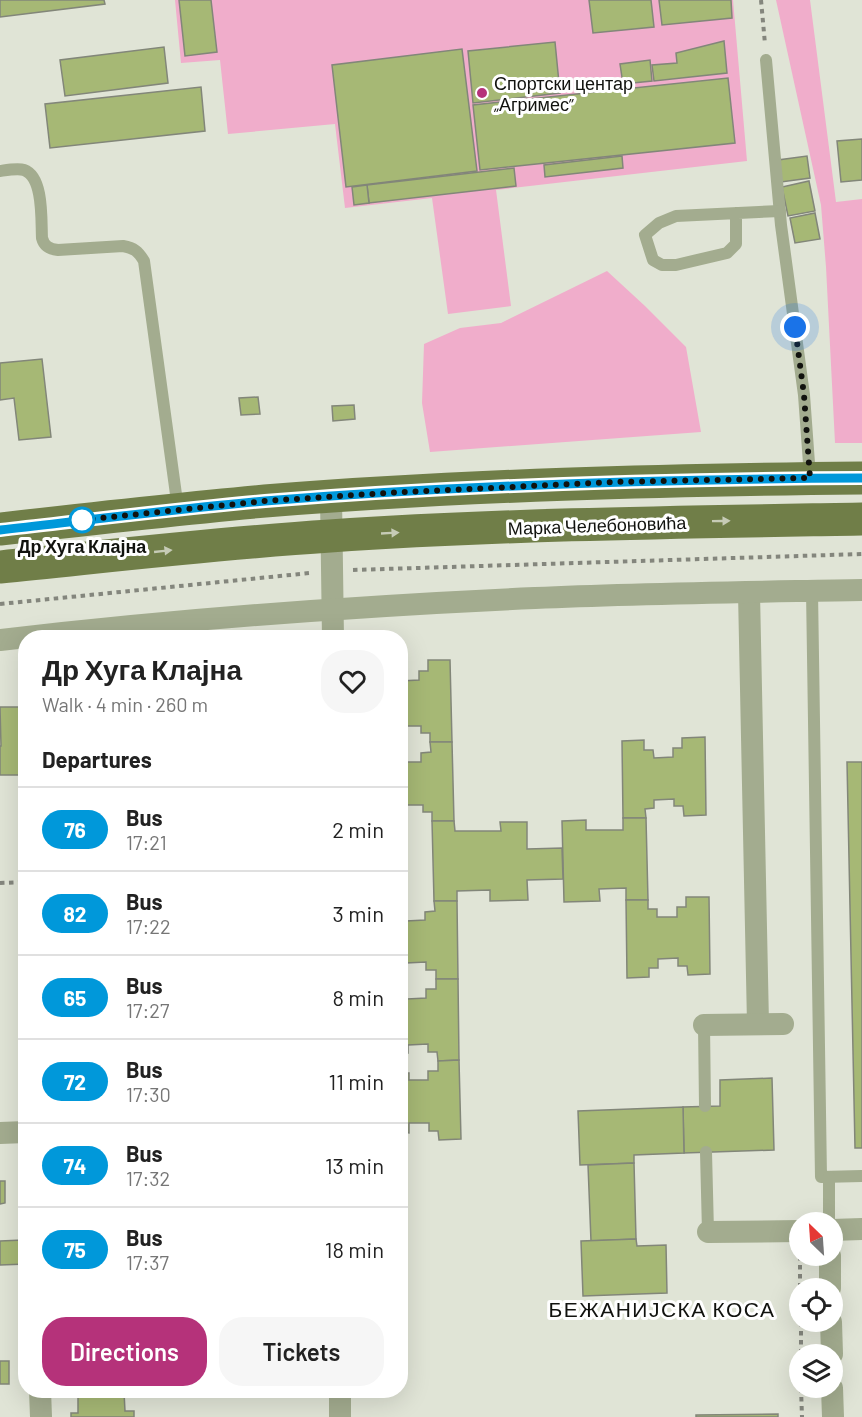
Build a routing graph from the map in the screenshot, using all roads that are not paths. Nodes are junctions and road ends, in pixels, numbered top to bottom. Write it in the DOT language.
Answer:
graph roads {
  1 [pos="766,60"];
  2 [pos="0,171"];
  3 [pos="780,211"];
  4 [pos="736,213"];
  5 [pos="810,478"];
  6 [pos="862,478"];
  7 [pos="331,497"];
  8 [pos="178,510"];
  9 [pos="862,519"];
  10 [pos="0,530"];
  11 [pos="332,536"];
  12 [pos="0,567"];
  13 [pos="862,590"];
  14 [pos="812,591"];
  15 [pos="748,592"];
  16 [pos="333,609"];
  17 [pos="86,630"];
  18 [pos="333,630"];
  19 [pos="18,638"];
  20 [pos="0,640"];
  21 [pos="758,1024"];
  22 [pos="783,1024"];
  23 [pos="704,1025"];
  24 [pos="705,1106"];
  25 [pos="18,1132"];
  26 [pos="0,1133"];
  27 [pos="706,1152"];
  28 [pos="862,1176"];
  29 [pos="829,1177"];
  30 [pos="829,1212"];
  31 [pos="862,1229"];
  32 [pos="843,1230"];
  33 [pos="789,1231"];
  34 [pos="708,1232"];
  35 [pos="40,1398"];
  36 [pos="340,1398"];
  37 [pos="832,1398"];
  38 [pos="41,1417"];
  39 [pos="340,1417"];
  40 [pos="833,1417"];
  1 -- 3 [label="lane"];
  2 -- 8 [label="lane"];
  3 -- 4 [label="lane"];
  3 -- 5 [label="lane"];
  4 -- 4 [label="lane"];
  5 -- 6 [label="main road"];
  5 -- 7 [label="main road"];
  7 -- 8 [label="main road"];
  7 -- 11 [label="street"];
  8 -- 10 [label="main road"];
  11 -- 9 [label="main road, Марка Челебоновића, one-way"];
  12 -- 11 [label="main road, Марка Челебоновића, one-way"];
  11 -- 16 [label="street"];
  13 -- 14 [label="street"];
  14 -- 15 [label="street"];
  14 -- 29 [label="lane"];
  15 -- 16 [label="street"];
  15 -- 21 [label="street"];
  16 -- 17 [label="street"];
  16 -- 18 [label="street"];
  19 -- 20 [label="street"];
  21 -- 22 [label="street"];
  21 -- 23 [label="street"];
  23 -- 24 [label="lane"];
  25 -- 26 [label="street"];
  27 -- 34 [label="lane"];
  28 -- 29 [label="lane"];
  29 -- 30 [label="lane"];
  31 -- 32 [label="street"];
  33 -- 34 [label="street"];
  35 -- 38 [label="street"];
  36 -- 39 [label="street"];
  37 -- 40 [label="street"];
}
